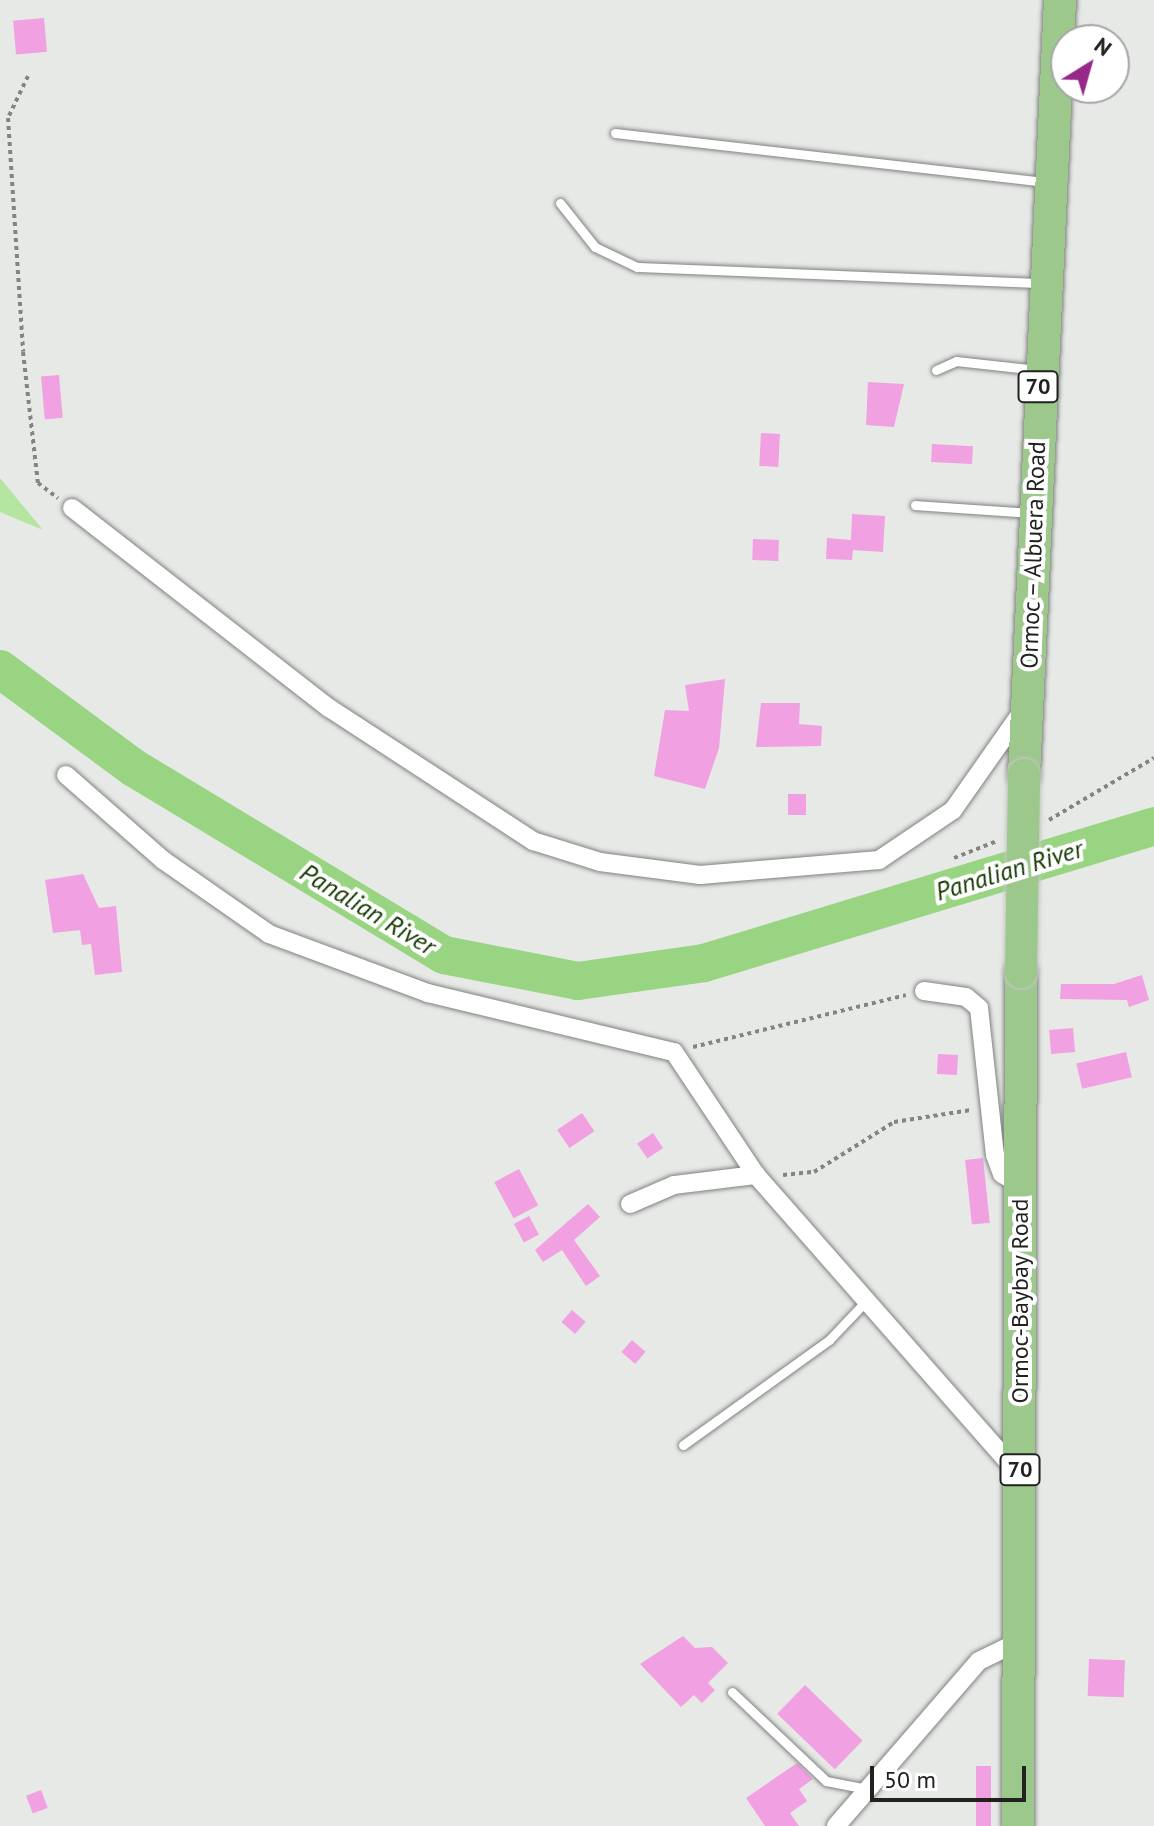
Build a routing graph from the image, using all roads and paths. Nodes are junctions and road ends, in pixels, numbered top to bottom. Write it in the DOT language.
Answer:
graph roads {
  1 [pos="1060,0"];
  2 [pos="28,76"];
  3 [pos="615,133"];
  4 [pos="1050,182"];
  5 [pos="560,203"];
  6 [pos="1044,283"];
  7 [pos="936,370"];
  8 [pos="1039,370"];
  9 [pos="915,505"];
  10 [pos="72,508"];
  11 [pos="1035,513"];
  12 [pos="1028,704"];
  13 [pos="1154,758"];
  14 [pos="66,775"];
  15 [pos="1024,775"];
  16 [pos="1044,822"];
  17 [pos="1006,838"];
  18 [pos="954,858"];
  19 [pos="924,991"];
  20 [pos="674,1052"];
  21 [pos="986,1107"];
  22 [pos="756,1175"];
  23 [pos="1019,1184"];
  24 [pos="630,1204"];
  25 [pos="867,1300"];
  26 [pos="683,1445"];
  27 [pos="1020,1477"];
  28 [pos="1022,1640"];
  29 [pos="732,1692"];
  30 [pos="868,1789"];
  31 [pos="836,1826"];
  32 [pos="1018,1826"];
  1 -- 4 [label="highway, Ormoc – Albuera Road / 70"];
  2 -- 10 [label="path"];
  3 -- 4 [label="lane"];
  4 -- 6 [label="highway, Ormoc – Albuera Road / 70"];
  5 -- 6 [label="lane"];
  6 -- 8 [label="highway, Ormoc – Albuera Road / 70"];
  7 -- 8 [label="lane"];
  8 -- 11 [label="highway, Ormoc – Albuera Road / 70"];
  9 -- 11 [label="lane"];
  10 -- 12 [label="street"];
  11 -- 12 [label="highway, Ormoc – Albuera Road / 70"];
  12 -- 15 [label="highway, Ormoc – Albuera Road / 70"];
  13 -- 16 [label="path"];
  14 -- 20 [label="street"];
  15 -- 23 [label="highway, Ormoc-Baybay Road / 70, bridge"];
  17 -- 18 [label="path"];
  19 -- 20 [label="path"];
  19 -- 21 [label="street"];
  20 -- 22 [label="street"];
  21 -- 22 [label="path"];
  21 -- 23 [label="street"];
  22 -- 24 [label="street"];
  22 -- 25 [label="street"];
  23 -- 27 [label="highway, Ormoc-Baybay Road / 70"];
  25 -- 26 [label="lane"];
  25 -- 27 [label="street"];
  27 -- 28 [label="highway, Ormoc-Baybay Road / 70"];
  28 -- 30 [label="street"];
  28 -- 32 [label="highway, Ormoc-Baybay Road / 70"];
  29 -- 30 [label="lane"];
  30 -- 31 [label="street"];
}
